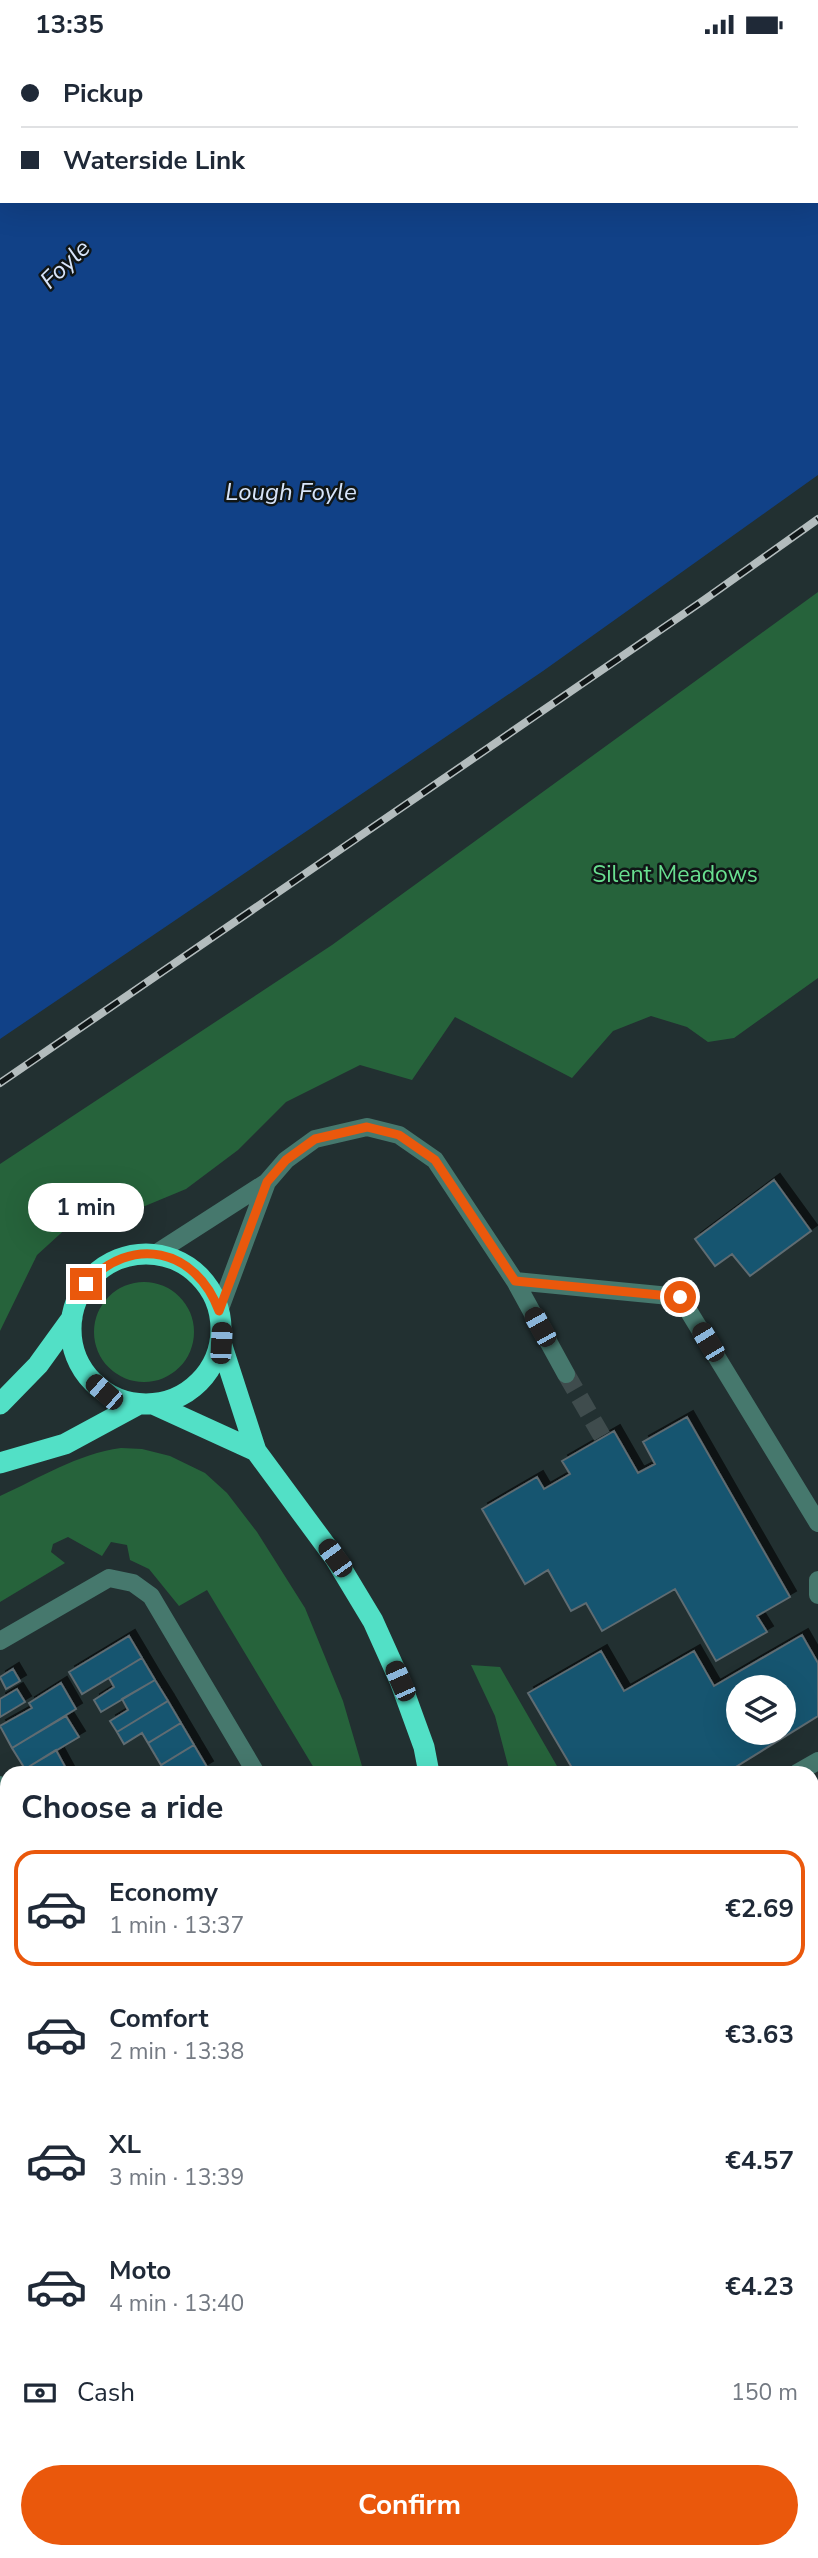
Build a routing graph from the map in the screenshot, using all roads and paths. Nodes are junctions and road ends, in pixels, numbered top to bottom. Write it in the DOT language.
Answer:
graph roads {
  1 [pos="267,1182"];
  2 [pos="155,1254"];
  3 [pos="515,1281"];
  4 [pos="219,1311"];
  5 [pos="72,1318"];
  6 [pos="221,1343"];
  7 [pos="566,1374"];
  8 [pos="0,1404"];
  9 [pos="146,1404"];
  10 [pos="256,1451"];
  11 [pos="0,1463"];
  12 [pos="818,1523"];
  13 [pos="818,1580"];
  14 [pos="818,1595"];
  15 [pos="0,1641"];
  16 [pos="252,1766"];
  17 [pos="428,1766"];
  1 -- 2 [label="street"];
  1 -- 3 [label="street"];
  1 -- 4 [label="street"];
  2 -- 4 [label="highway"];
  2 -- 5 [label="highway"];
  3 -- 7 [label="street"];
  3 -- 12 [label="street"];
  4 -- 6 [label="highway"];
  5 -- 8 [label="highway"];
  5 -- 9 [label="highway"];
  6 -- 9 [label="highway"];
  6 -- 10 [label="highway"];
  9 -- 10 [label="highway"];
  9 -- 11 [label="highway"];
  10 -- 17 [label="highway"];
  13 -- 14 [label="street"];
  15 -- 16 [label="street"];
}
